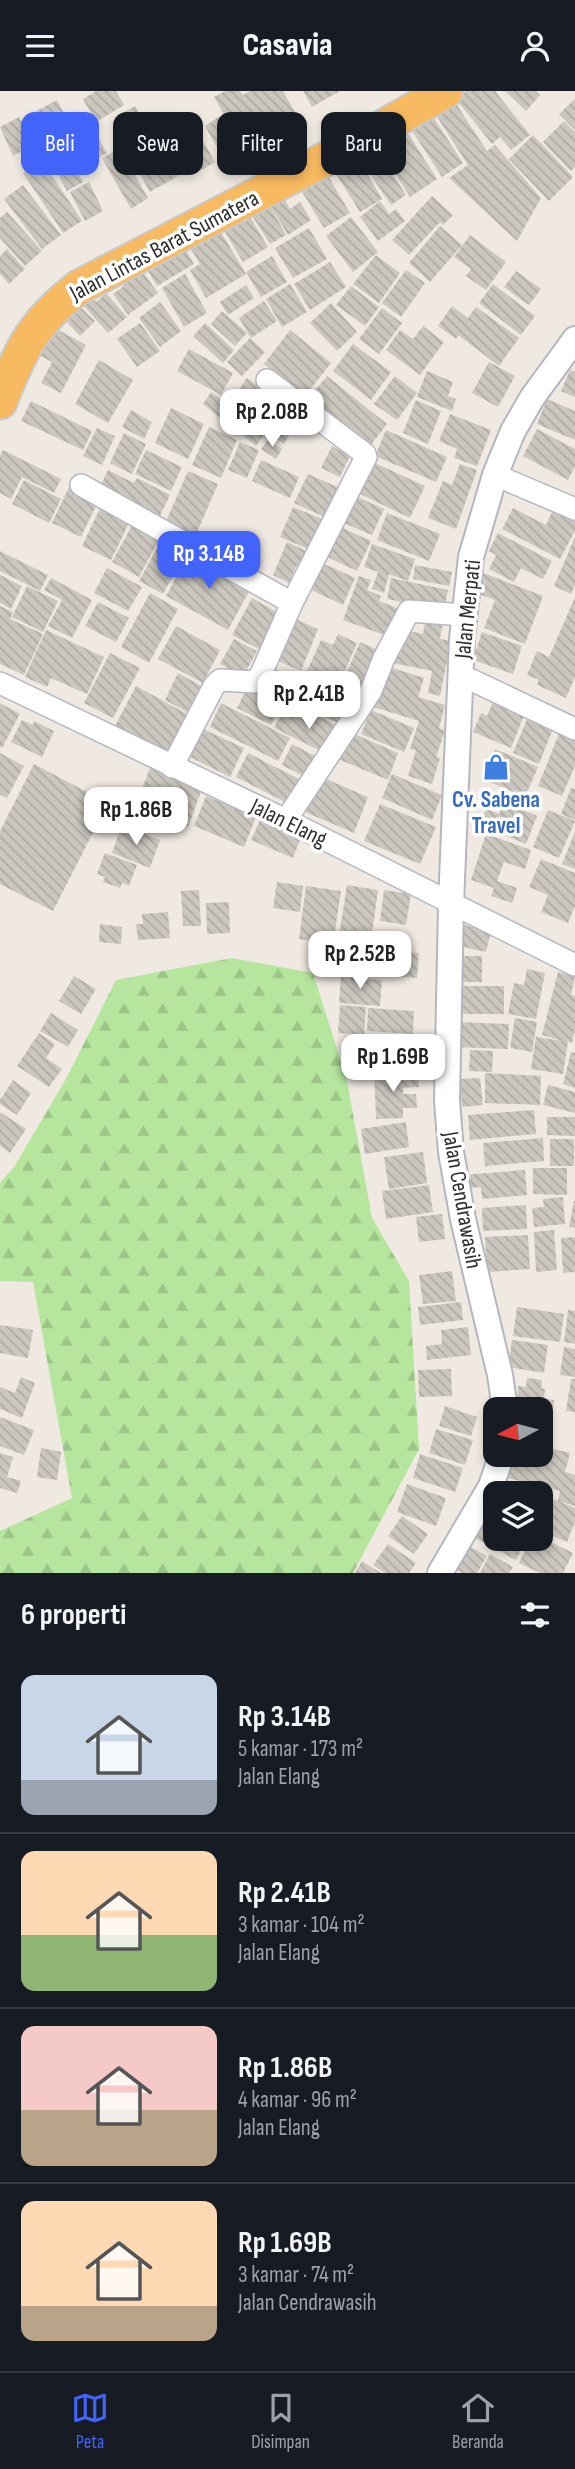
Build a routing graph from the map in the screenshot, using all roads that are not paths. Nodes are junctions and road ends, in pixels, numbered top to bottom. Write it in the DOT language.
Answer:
graph roads {
  1 [pos="446,91"];
  2 [pos="575,339"];
  3 [pos="267,380"];
  4 [pos="0,402"];
  5 [pos="495,475"];
  6 [pos="80,485"];
  7 [pos="575,509"];
  8 [pos="292,603"];
  9 [pos="464,615"];
  10 [pos="461,675"];
  11 [pos="0,683"];
  12 [pos="575,729"];
  13 [pos="172,767"];
  14 [pos="286,820"];
  15 [pos="451,905"];
  16 [pos="575,965"];
  17 [pos="503,1397"];
  18 [pos="498,1467"];
  19 [pos="440,1573"];
  1 -- 4 [label="highway, Jalan Lintas Barat Sumatera"];
  2 -- 5 [label="street, Jalan Merpati"];
  3 -- 8 [label="street"];
  5 -- 7 [label="street"];
  5 -- 9 [label="street, Jalan Merpati"];
  6 -- 8 [label="street"];
  8 -- 13 [label="street"];
  9 -- 10 [label="street, Jalan Merpati"];
  9 -- 14 [label="street"];
  10 -- 12 [label="street"];
  10 -- 15 [label="street, Jalan Merpati"];
  11 -- 13 [label="street, Jalan Elang"];
  13 -- 14 [label="street, Jalan Elang"];
  14 -- 15 [label="street, Jalan Elang"];
  15 -- 16 [label="street, Jalan Elang"];
  15 -- 17 [label="street, Jalan Cendrawasih"];
  18 -- 19 [label="street"];
}
